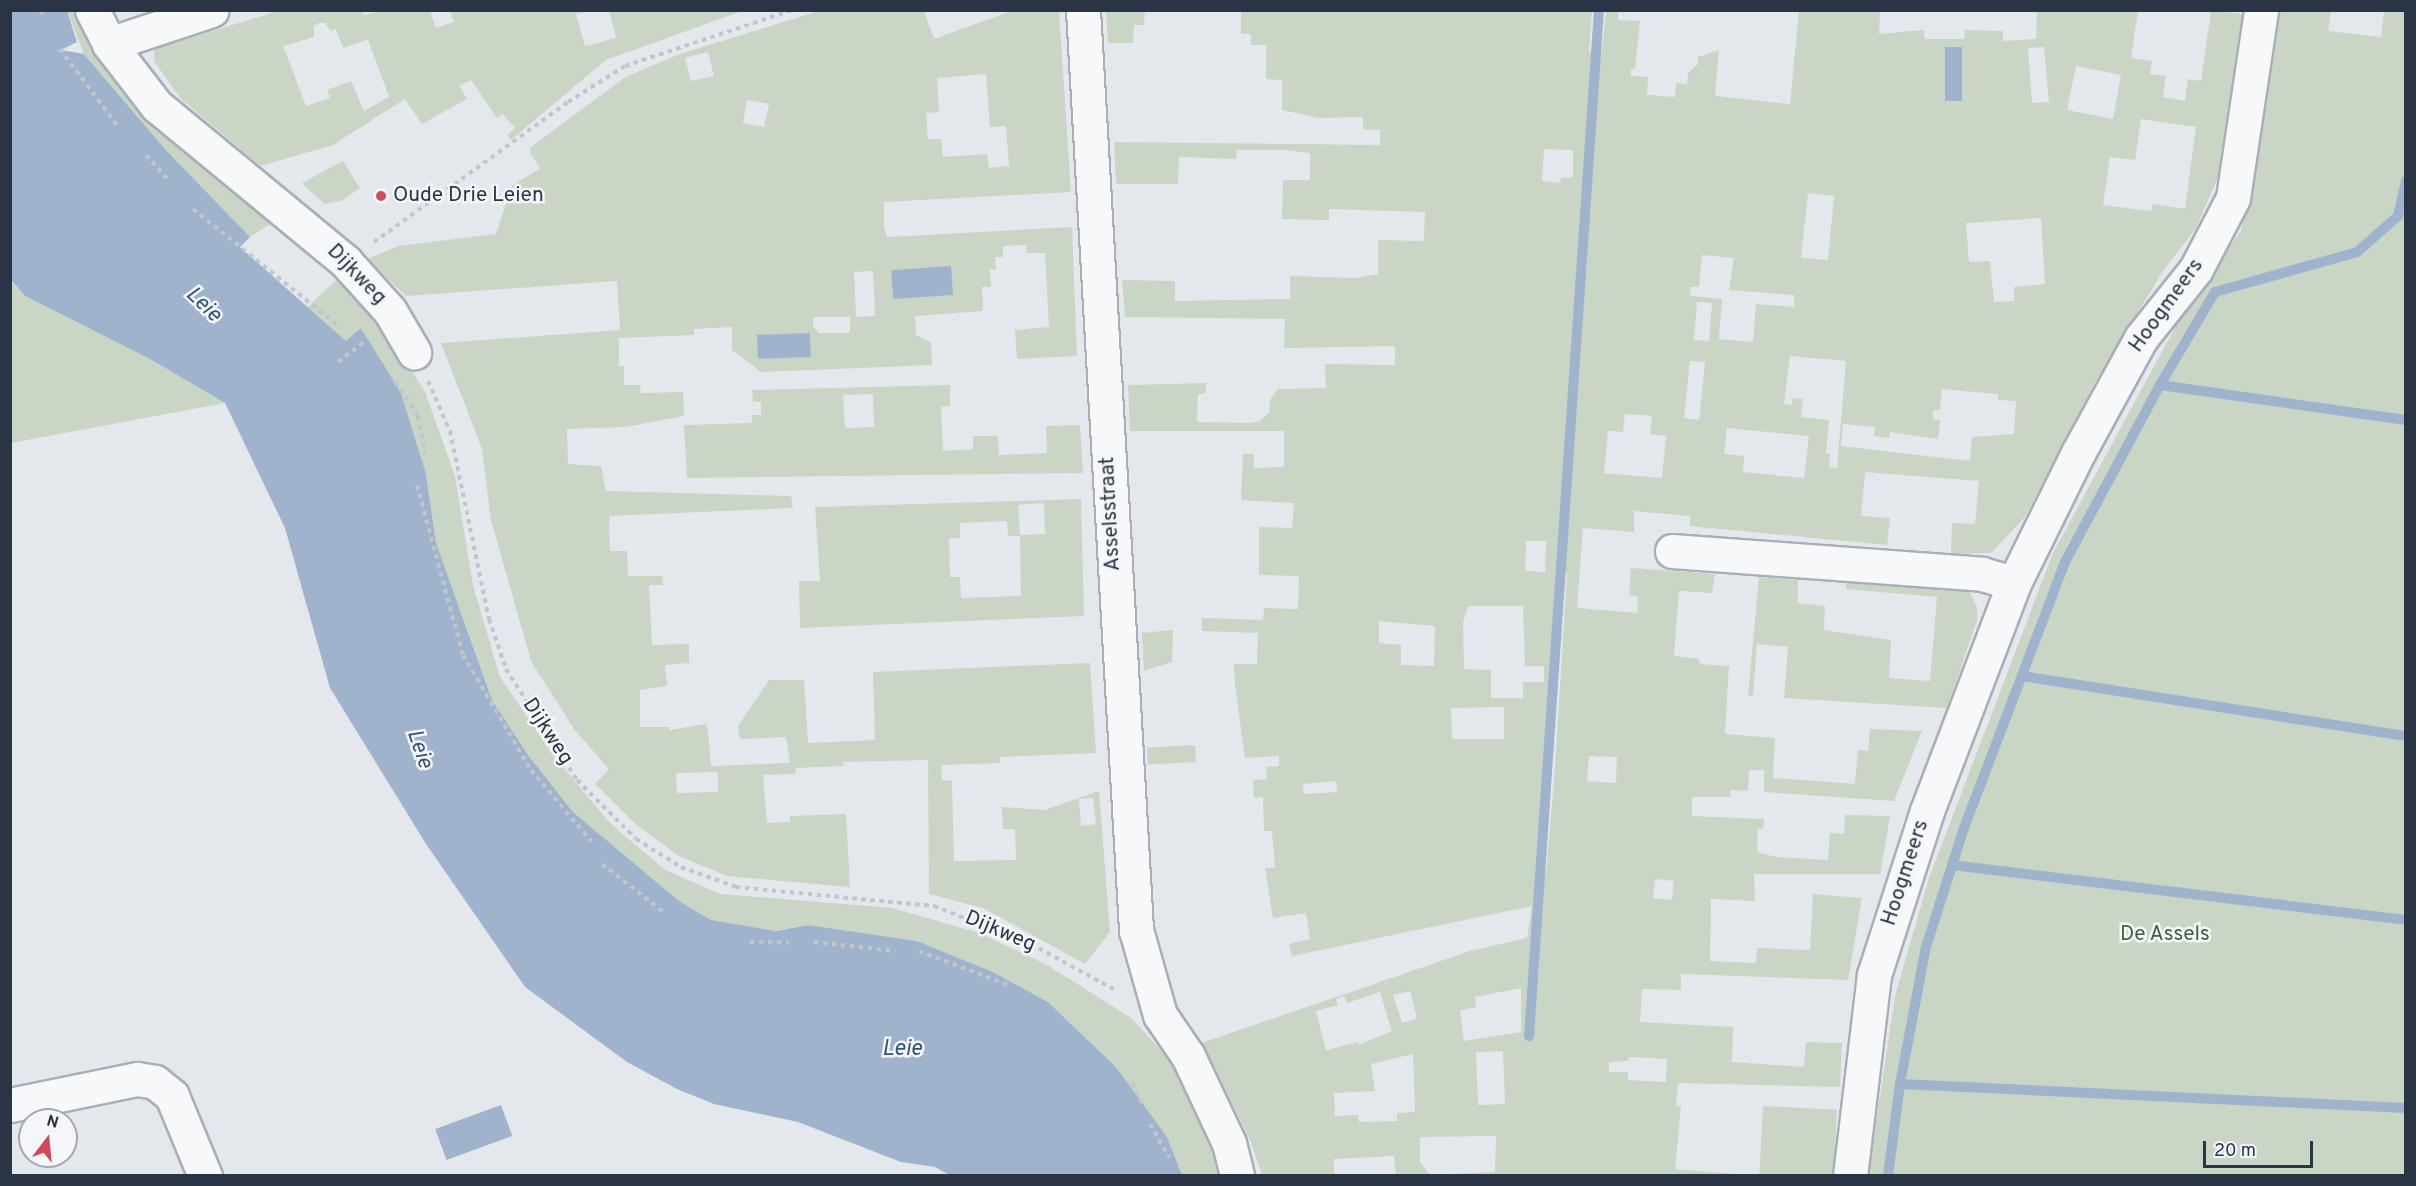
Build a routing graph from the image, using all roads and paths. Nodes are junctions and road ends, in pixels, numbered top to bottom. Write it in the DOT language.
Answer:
graph roads {
  1 [pos="92,10"];
  2 [pos="212,10"];
  3 [pos="792,10"];
  4 [pos="1083,10"];
  5 [pos="2260,10"];
  6 [pos="109,45"];
  7 [pos="60,50"];
  8 [pos="117,125"];
  9 [pos="146,155"];
  10 [pos="167,178"];
  11 [pos="193,209"];
  12 [pos="345,261"];
  13 [pos="340,327"];
  14 [pos="373,349"];
  15 [pos="414,352"];
  16 [pos="338,362"];
  17 [pos="392,378"];
  18 [pos="424,454"];
  19 [pos="417,484"];
  20 [pos="1672,551"];
  21 [pos="2014,583"];
  22 [pos="591,841"];
  23 [pos="602,864"];
  24 [pos="666,914"];
  25 [pos="750,942"];
  26 [pos="814,942"];
  27 [pos="789,943"];
  28 [pos="896,951"];
  29 [pos="919,951"];
  30 [pos="1008,985"];
  31 [pos="1160,1015"];
  32 [pos="1132,1083"];
  33 [pos="10,1105"];
  34 [pos="1143,1105"];
  35 [pos="1150,1124"];
  36 [pos="1170,1158"];
  37 [pos="206,1176"];
  38 [pos="1237,1176"];
  39 [pos="1850,1176"];
  1 -- 6 [label="street, Dijkweg"];
  2 -- 6 [label="street"];
  3 -- 12 [label="path"];
  4 -- 31 [label="street, Asselsstraat"];
  5 -- 21 [label="street, Hoogmeers"];
  6 -- 12 [label="street, Dijkweg"];
  7 -- 8 [label="path"];
  9 -- 10 [label="path"];
  11 -- 13 [label="path"];
  12 -- 15 [label="street, Dijkweg"];
  14 -- 16 [label="path"];
  15 -- 31 [label="path, Dijkweg"];
  17 -- 18 [label="path"];
  19 -- 22 [label="path"];
  20 -- 21 [label="street"];
  21 -- 39 [label="street, Hoogmeers"];
  23 -- 24 [label="path"];
  25 -- 27 [label="path"];
  26 -- 28 [label="path"];
  29 -- 30 [label="path"];
  31 -- 38 [label="street"];
  32 -- 34 [label="path"];
  33 -- 37 [label="street"];
  35 -- 36 [label="path"];
}
